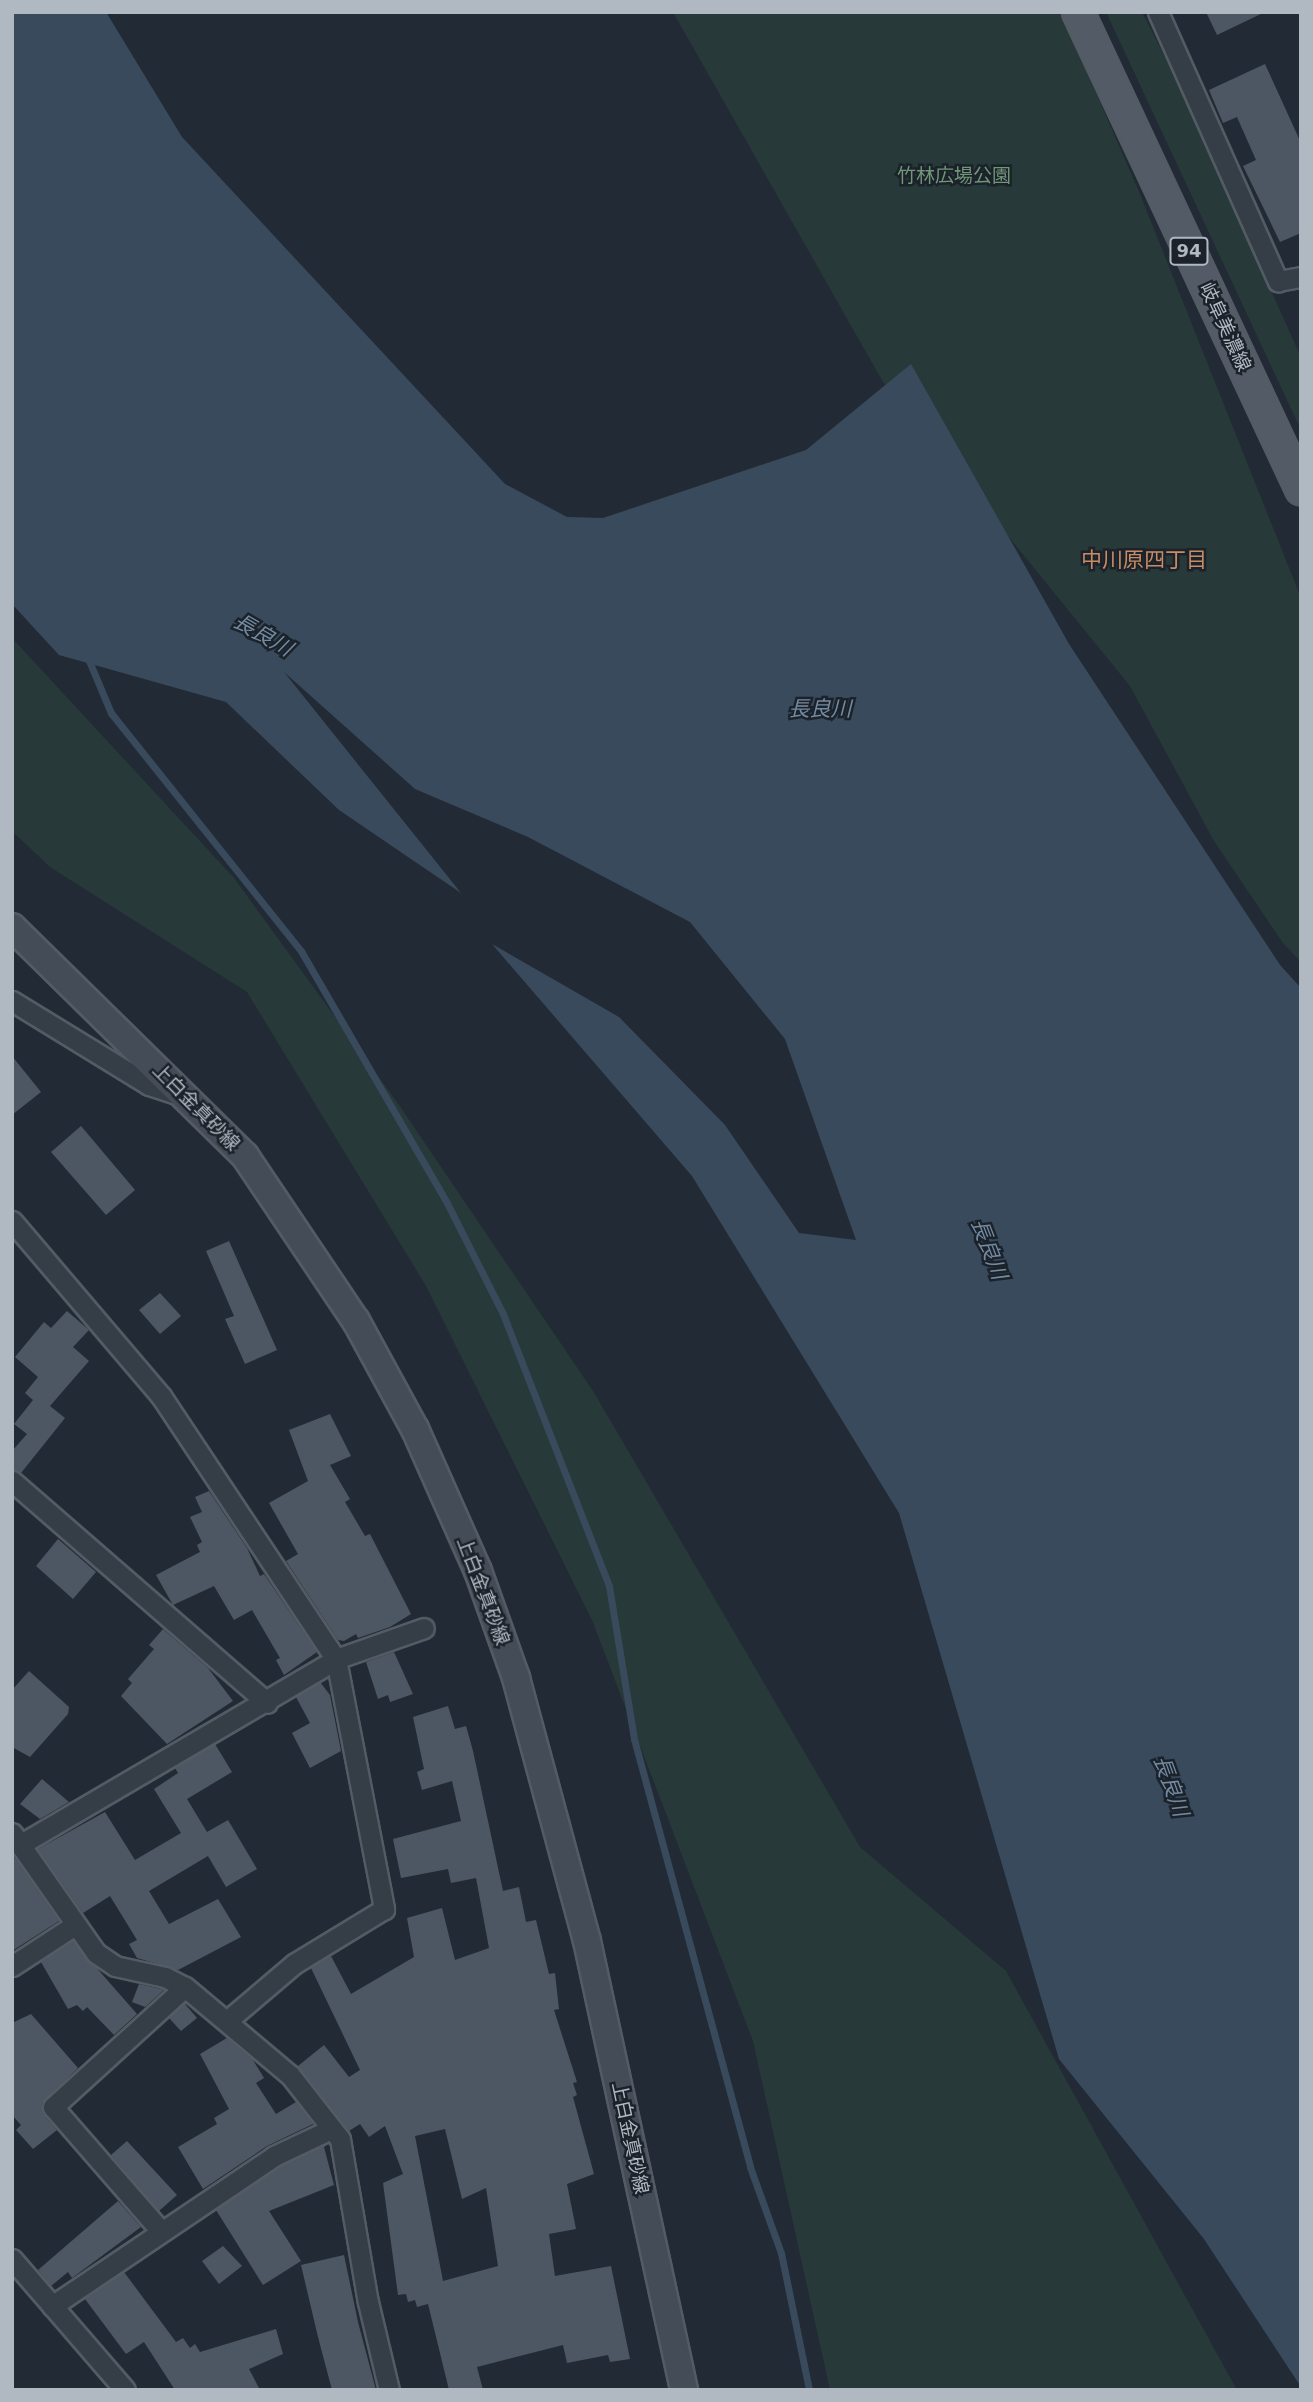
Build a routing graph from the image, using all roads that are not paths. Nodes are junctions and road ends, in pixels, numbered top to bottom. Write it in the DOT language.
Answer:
graph roads {
  1 [pos="1078,12"];
  2 [pos="1158,12"];
  3 [pos="1301,277"];
  4 [pos="1301,488"];
  5 [pos="12,927"];
  6 [pos="12,1001"];
  7 [pos="190,1099"];
  8 [pos="12,1221"];
  9 [pos="12,1481"];
  10 [pos="424,1628"];
  11 [pos="336,1659"];
  12 [pos="267,1703"];
  13 [pos="18,1838"];
  14 [pos="75,1925"];
  15 [pos="12,1966"];
  16 [pos="185,1987"];
  17 [pos="228,2020"];
  18 [pos="331,2129"];
  19 [pos="160,2230"];
  20 [pos="12,2259"];
  21 [pos="52,2306"];
  22 [pos="125,2390"];
  23 [pos="389,2390"];
  24 [pos="684,2390"];
  1 -- 4 [label="main road, 岐阜美濃線 / 94"];
  2 -- 3 [label="street"];
  5 -- 7 [label="main road, 上白金真砂線"];
  6 -- 7 [label="street"];
  7 -- 24 [label="main road, 上白金真砂線"];
  8 -- 11 [label="street"];
  9 -- 12 [label="street"];
  10 -- 11 [label="street"];
  11 -- 12 [label="street"];
  11 -- 17 [label="street"];
  12 -- 13 [label="street"];
  13 -- 14 [label="street"];
  14 -- 15 [label="street"];
  14 -- 16 [label="street"];
  16 -- 17 [label="street"];
  16 -- 19 [label="street"];
  17 -- 18 [label="street"];
  18 -- 19 [label="street"];
  18 -- 23 [label="street"];
  19 -- 21 [label="street"];
  20 -- 21 [label="street"];
  21 -- 22 [label="street"];
}
